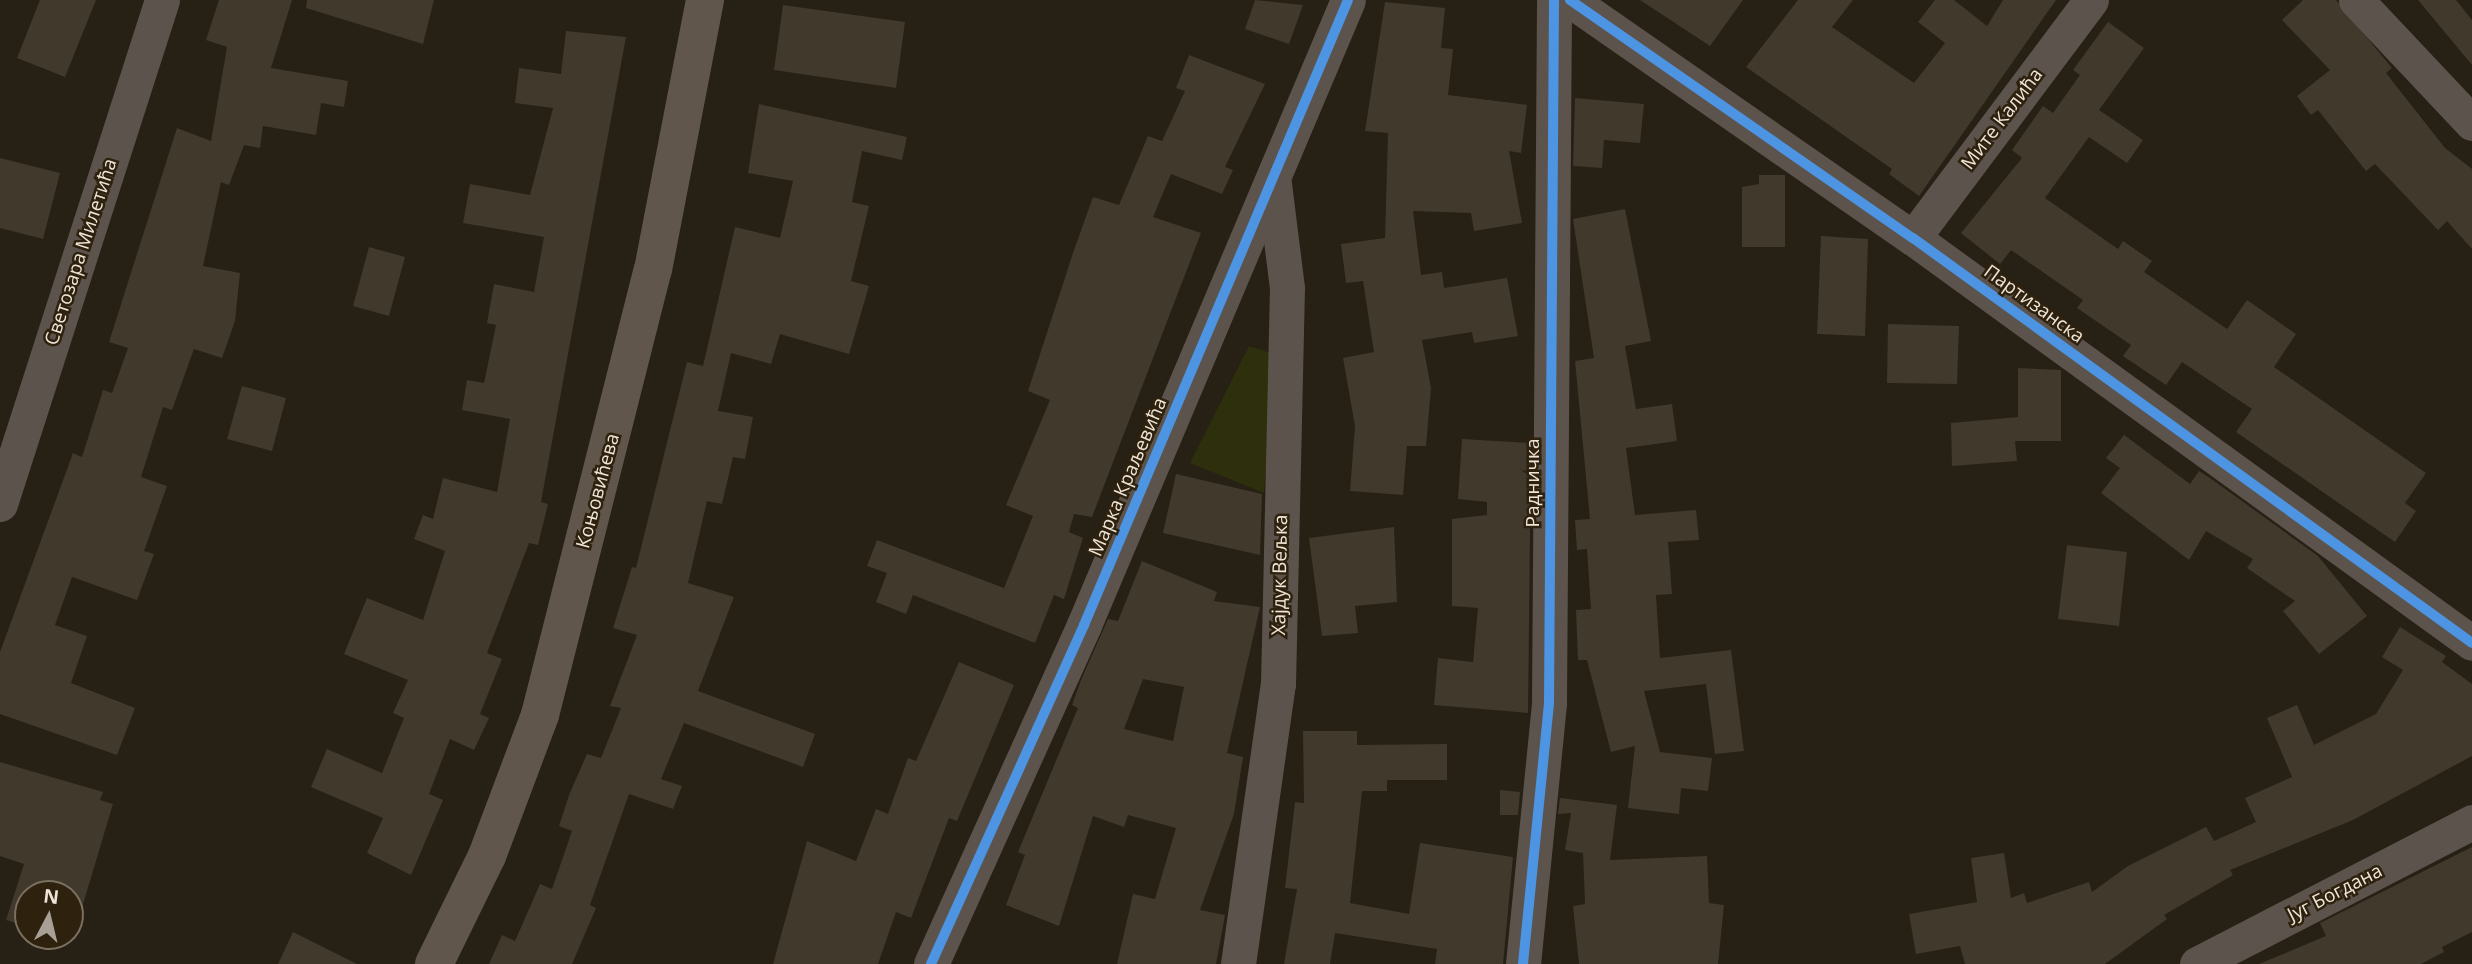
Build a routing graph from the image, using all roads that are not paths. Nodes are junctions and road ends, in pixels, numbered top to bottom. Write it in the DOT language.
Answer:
graph roads {
  1 [pos="162,0"];
  2 [pos="705,0"];
  3 [pos="1348,0"];
  4 [pos="1554,0"];
  5 [pos="1570,0"];
  6 [pos="2091,0"];
  7 [pos="2356,0"];
  8 [pos="2472,123"];
  9 [pos="1274,184"];
  10 [pos="1913,238"];
  11 [pos="0,503"];
  12 [pos="2472,643"];
  13 [pos="2472,822"];
  14 [pos="433,964"];
  15 [pos="931,964"];
  16 [pos="1238,964"];
  17 [pos="1522,964"];
  18 [pos="2197,964"];
  1 -- 11 [label="street, Светозара Милетића"];
  2 -- 14 [label="main road, Коњовићева"];
  3 -- 9 [label="street, Марка Краљевића"];
  4 -- 17 [label="street, Радничка"];
  5 -- 10 [label="street, Партизанска"];
  6 -- 10 [label="street, Мите Калића"];
  7 -- 8 [label="street"];
  9 -- 15 [label="street, Марка Краљевића"];
  9 -- 16 [label="street, Хајдук Вељка"];
  10 -- 12 [label="street, Партизанска"];
  13 -- 18 [label="street, Југ Богдана"];
}
